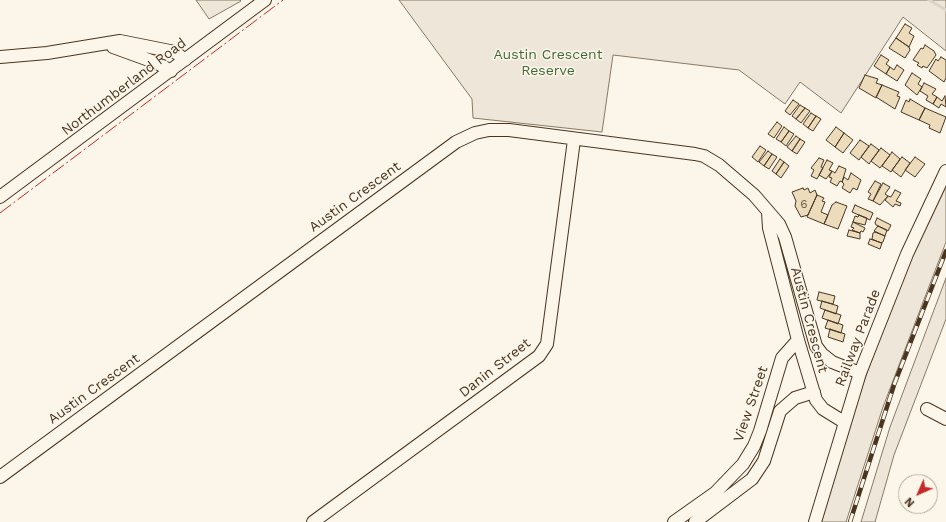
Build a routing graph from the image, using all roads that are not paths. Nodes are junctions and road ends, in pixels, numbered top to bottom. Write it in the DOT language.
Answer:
graph roads {
  1 [pos="265,0"];
  2 [pos="102,45"];
  3 [pos="0,57"];
  4 [pos="185,60"];
  5 [pos="171,71"];
  6 [pos="574,140"];
  7 [pos="946,171"];
  8 [pos="0,197"];
  9 [pos="768,212"];
  10 [pos="798,340"];
  11 [pos="860,373"];
  12 [pos="814,392"];
  13 [pos="927,409"];
  14 [pos="946,419"];
  15 [pos="844,422"];
  16 [pos="0,477"];
  17 [pos="313,522"];
  18 [pos="674,522"];
  19 [pos="695,522"];
  20 [pos="814,522"];
  1 -- 4 [label="street, Northumberland Road"];
  2 -- 3 [label="street"];
  2 -- 4 [label="street"];
  2 -- 5 [label="street"];
  4 -- 5 [label="street, Northumberland Road"];
  5 -- 8 [label="street, Northumberland Road"];
  6 -- 9 [label="street, Austin Crescent"];
  6 -- 16 [label="street, Austin Crescent"];
  6 -- 17 [label="street, Danin Street"];
  7 -- 11 [label="street, Railway Parade"];
  9 -- 10 [label="street, Austin Crescent"];
  9 -- 11 [label="street, Austin Crescent"];
  10 -- 12 [label="street, Austin Crescent"];
  10 -- 18 [label="street, View Street"];
  11 -- 15 [label="street, Railway Parade"];
  12 -- 15 [label="street, Austin Crescent"];
  12 -- 19 [label="street, View Street"];
  13 -- 14 [label="street"];
  15 -- 20 [label="street, Railway Parade"];
}
